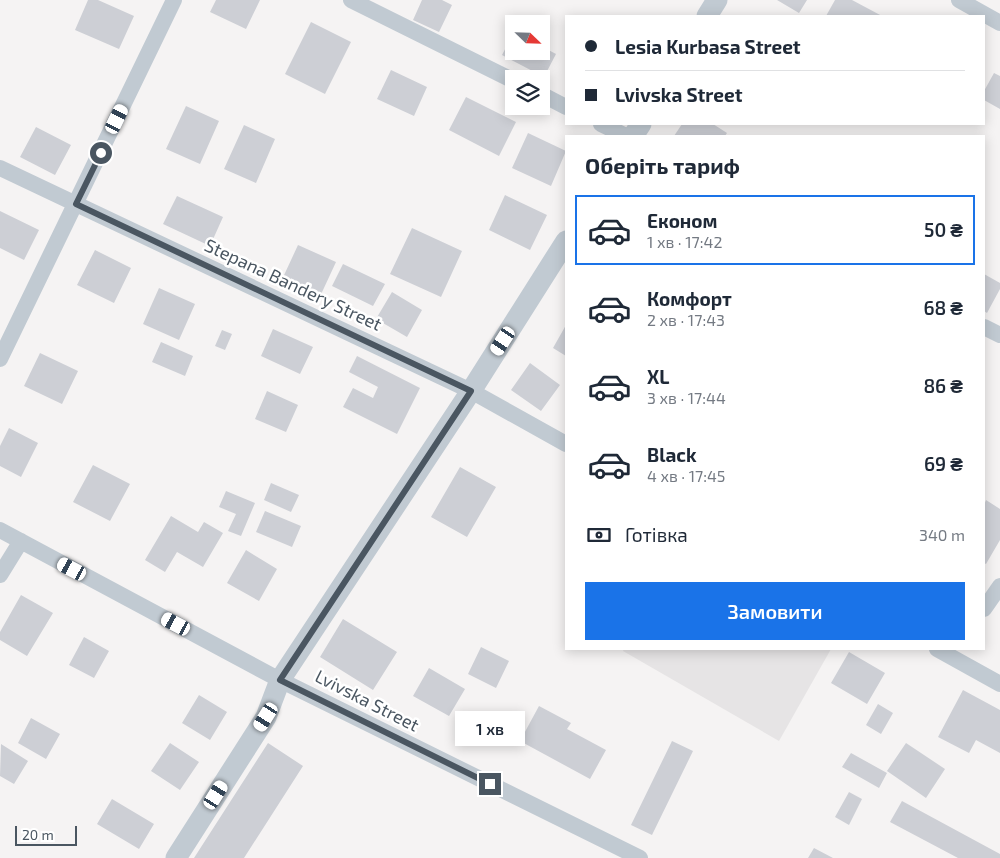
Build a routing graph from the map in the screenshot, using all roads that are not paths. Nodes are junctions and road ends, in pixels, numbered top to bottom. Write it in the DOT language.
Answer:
graph roads {
  1 [pos="174,0"];
  2 [pos="351,0"];
  3 [pos="718,0"];
  4 [pos="959,0"];
  5 [pos="708,15"];
  6 [pos="1000,23"];
  7 [pos="505,76"];
  8 [pos="550,99"];
  9 [pos="565,106"];
  10 [pos="603,125"];
  11 [pos="624,135"];
  12 [pos="0,168"];
  13 [pos="76,204"];
  14 [pos="565,243"];
  15 [pos="985,328"];
  16 [pos="1000,335"];
  17 [pos="0,359"];
  18 [pos="471,391"];
  19 [pos="565,443"];
  20 [pos="0,530"];
  21 [pos="20,541"];
  22 [pos="0,575"];
  23 [pos="1000,586"];
  24 [pos="985,608"];
  25 [pos="947,651"];
  26 [pos="280,680"];
  27 [pos="1000,684"];
  28 [pos="176,858"];
  29 [pos="640,858"];
  1 -- 13 [label="street"];
  2 -- 7 [label="street"];
  3 -- 5 [label="street"];
  4 -- 6 [label="street"];
  8 -- 9 [label="street"];
  10 -- 11 [label="street"];
  12 -- 13 [label="street, Stepana Bandery Street"];
  13 -- 17 [label="street"];
  13 -- 18 [label="street, Stepana Bandery Street"];
  14 -- 18 [label="street"];
  15 -- 16 [label="street"];
  18 -- 19 [label="street, Stepana Bandery Street"];
  18 -- 26 [label="street"];
  20 -- 21 [label="street, Lvivska Street"];
  21 -- 22 [label="street"];
  21 -- 26 [label="street, Lvivska Street"];
  23 -- 24 [label="street"];
  25 -- 27 [label="street"];
  26 -- 28 [label="street"];
  26 -- 29 [label="street, Lvivska Street"];
}
